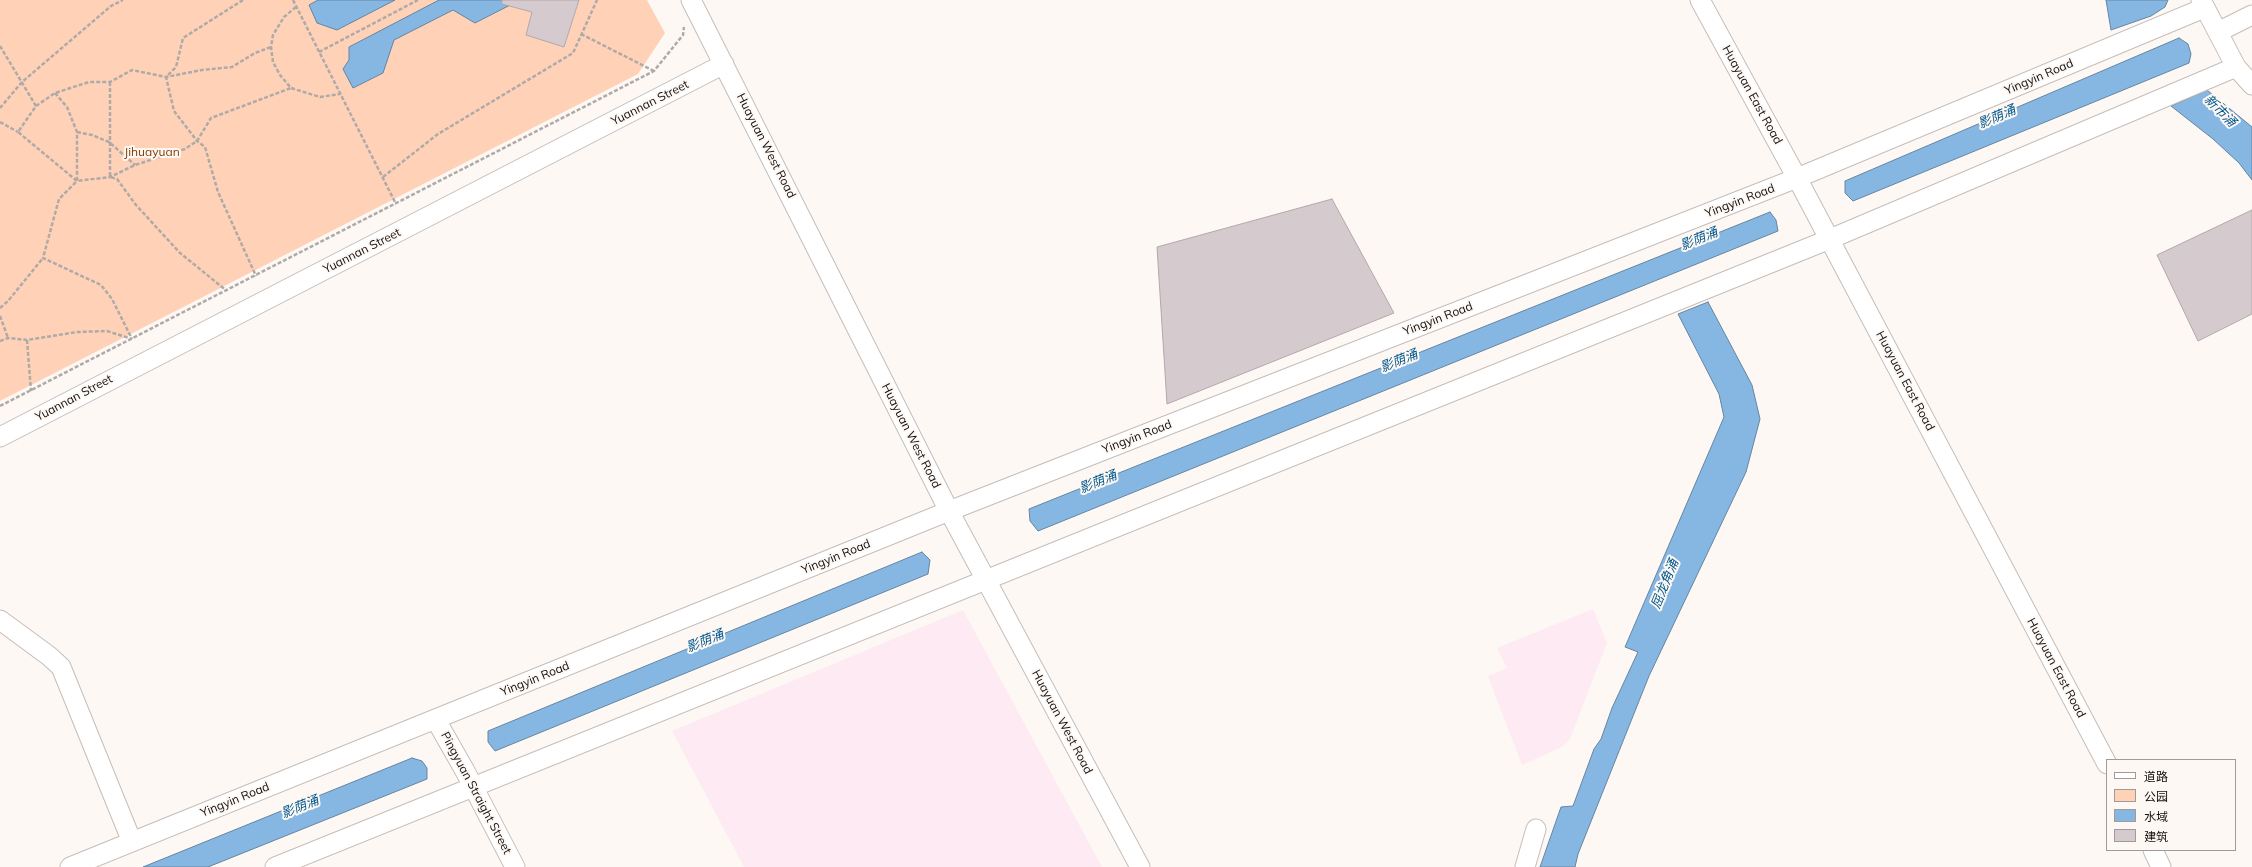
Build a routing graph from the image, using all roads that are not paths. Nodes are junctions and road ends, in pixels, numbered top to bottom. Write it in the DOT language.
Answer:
graph roads {
  1 [pos="691,0"];
  2 [pos="1700,0"];
  3 [pos="2202,4"];
  4 [pos="2252,15"];
  5 [pos="2218,32"];
  6 [pos="724,64"];
  7 [pos="2236,67"];
  8 [pos="2252,85"];
  9 [pos="1798,178"];
  10 [pos="1830,239"];
  11 [pos="0,437"];
  12 [pos="949,511"];
  13 [pos="986,580"];
  14 [pos="0,620"];
  15 [pos="439,726"];
  16 [pos="2106,762"];
  17 [pos="469,779"];
  18 [pos="1536,829"];
  19 [pos="132,842"];
  20 [pos="2153,851"];
  21 [pos="70,867"];
  22 [pos="275,867"];
  23 [pos="515,867"];
  24 [pos="1140,867"];
  25 [pos="1525,867"];
  26 [pos="2162,867"];
  1 -- 6 [label="street, Huayuan West Road"];
  2 -- 9 [label="street, Huayuan East Road"];
  3 -- 5 [label="street"];
  3 -- 9 [label="street, Yingyin Road"];
  4 -- 5 [label="street"];
  5 -- 7 [label="street"];
  6 -- 11 [label="street, Yuannan Street"];
  6 -- 12 [label="street, Huayuan West Road"];
  7 -- 8 [label="street"];
  7 -- 10 [label="street"];
  9 -- 10 [label="street, Huayuan East Road"];
  9 -- 12 [label="street, Yingyin Road"];
  10 -- 13 [label="street"];
  10 -- 16 [label="street, Huayuan East Road"];
  12 -- 13 [label="street, Huayuan West Road"];
  12 -- 15 [label="street, Yingyin Road"];
  13 -- 17 [label="street"];
  13 -- 24 [label="street, Huayuan West Road"];
  14 -- 19 [label="street"];
  15 -- 17 [label="street, Pingyuan Straight Street"];
  15 -- 19 [label="street, Yingyin Road"];
  17 -- 22 [label="street"];
  17 -- 23 [label="street, Pingyuan Straight Street"];
  18 -- 25 [label="street"];
  19 -- 21 [label="street, Yingyin Road"];
  20 -- 26 [label="street"];
}
